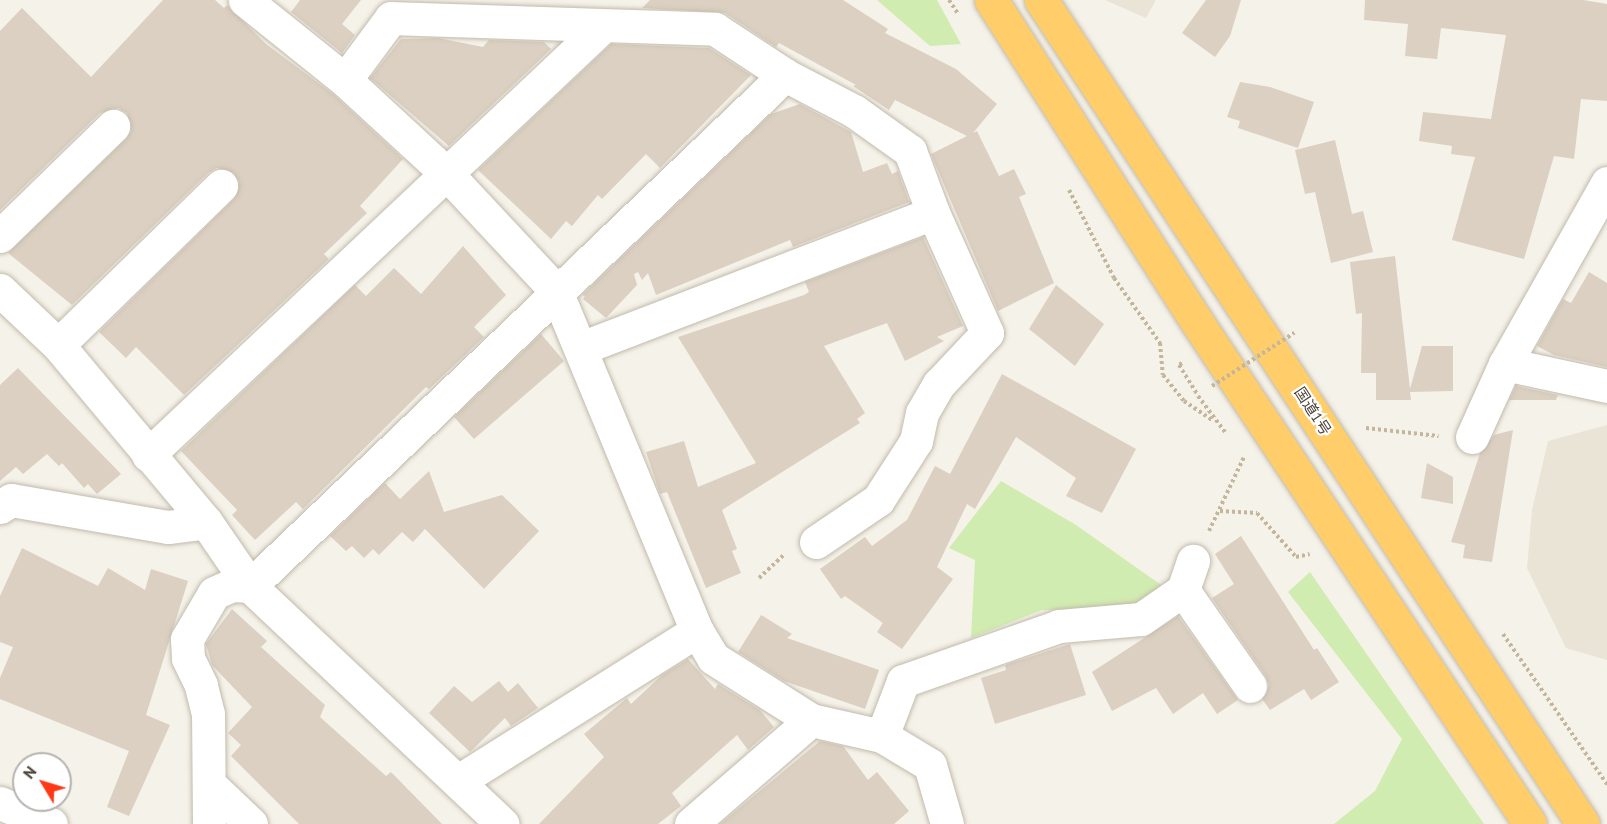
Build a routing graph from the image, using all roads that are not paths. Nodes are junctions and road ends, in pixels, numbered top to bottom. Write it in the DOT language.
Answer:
graph roads {
  1 [pos="245,0"];
  2 [pos="991,0"];
  3 [pos="1041,0"];
  4 [pos="391,9"];
  5 [pos="603,26"];
  6 [pos="785,75"];
  7 [pos="345,80"];
  8 [pos="113,126"];
  9 [pos="448,175"];
  10 [pos="1607,183"];
  11 [pos="221,186"];
  12 [pos="933,213"];
  13 [pos="0,236"];
  14 [pos="0,290"];
  15 [pos="556,291"];
  16 [pos="58,345"];
  17 [pos="581,348"];
  18 [pos="1505,364"];
  19 [pos="1607,386"];
  20 [pos="1456,436"];
  21 [pos="148,455"];
  22 [pos="4,509"];
  23 [pos="206,522"];
  24 [pos="816,542"];
  25 [pos="250,586"];
  26 [pos="697,631"];
  27 [pos="1250,686"];
  28 [pos="811,720"];
  29 [pos="882,736"];
  30 [pos="460,780"];
  31 [pos="209,784"];
  32 [pos="0,803"];
  33 [pos="946,823"];
  34 [pos="51,824"];
  35 [pos="209,824"];
  36 [pos="251,824"];
  37 [pos="503,824"];
  38 [pos="690,824"];
  39 [pos="1530,824"];
  40 [pos="1583,824"];
  1 -- 7 [label="street"];
  2 -- 39 [label="highway"];
  3 -- 40 [label="highway, 国道1号"];
  4 -- 5 [label="street"];
  4 -- 7 [label="street"];
  5 -- 6 [label="street"];
  5 -- 9 [label="street"];
  6 -- 12 [label="street"];
  6 -- 15 [label="street"];
  7 -- 9 [label="street"];
  8 -- 13 [label="street"];
  9 -- 15 [label="street"];
  9 -- 21 [label="street"];
  10 -- 18 [label="street"];
  11 -- 16 [label="street"];
  12 -- 17 [label="street"];
  12 -- 24 [label="street"];
  14 -- 16 [label="street"];
  15 -- 17 [label="street"];
  15 -- 25 [label="street"];
  16 -- 21 [label="street"];
  17 -- 26 [label="street"];
  18 -- 19 [label="street"];
  18 -- 20 [label="street"];
  21 -- 23 [label="street"];
  22 -- 23 [label="street"];
  23 -- 25 [label="street"];
  25 -- 30 [label="street"];
  25 -- 31 [label="street"];
  26 -- 28 [label="street"];
  26 -- 30 [label="street"];
  27 -- 29 [label="street"];
  28 -- 29 [label="street"];
  28 -- 38 [label="street"];
  29 -- 33 [label="street"];
  30 -- 37 [label="street"];
  31 -- 35 [label="street"];
  31 -- 36 [label="street"];
  32 -- 34 [label="street"];
}
